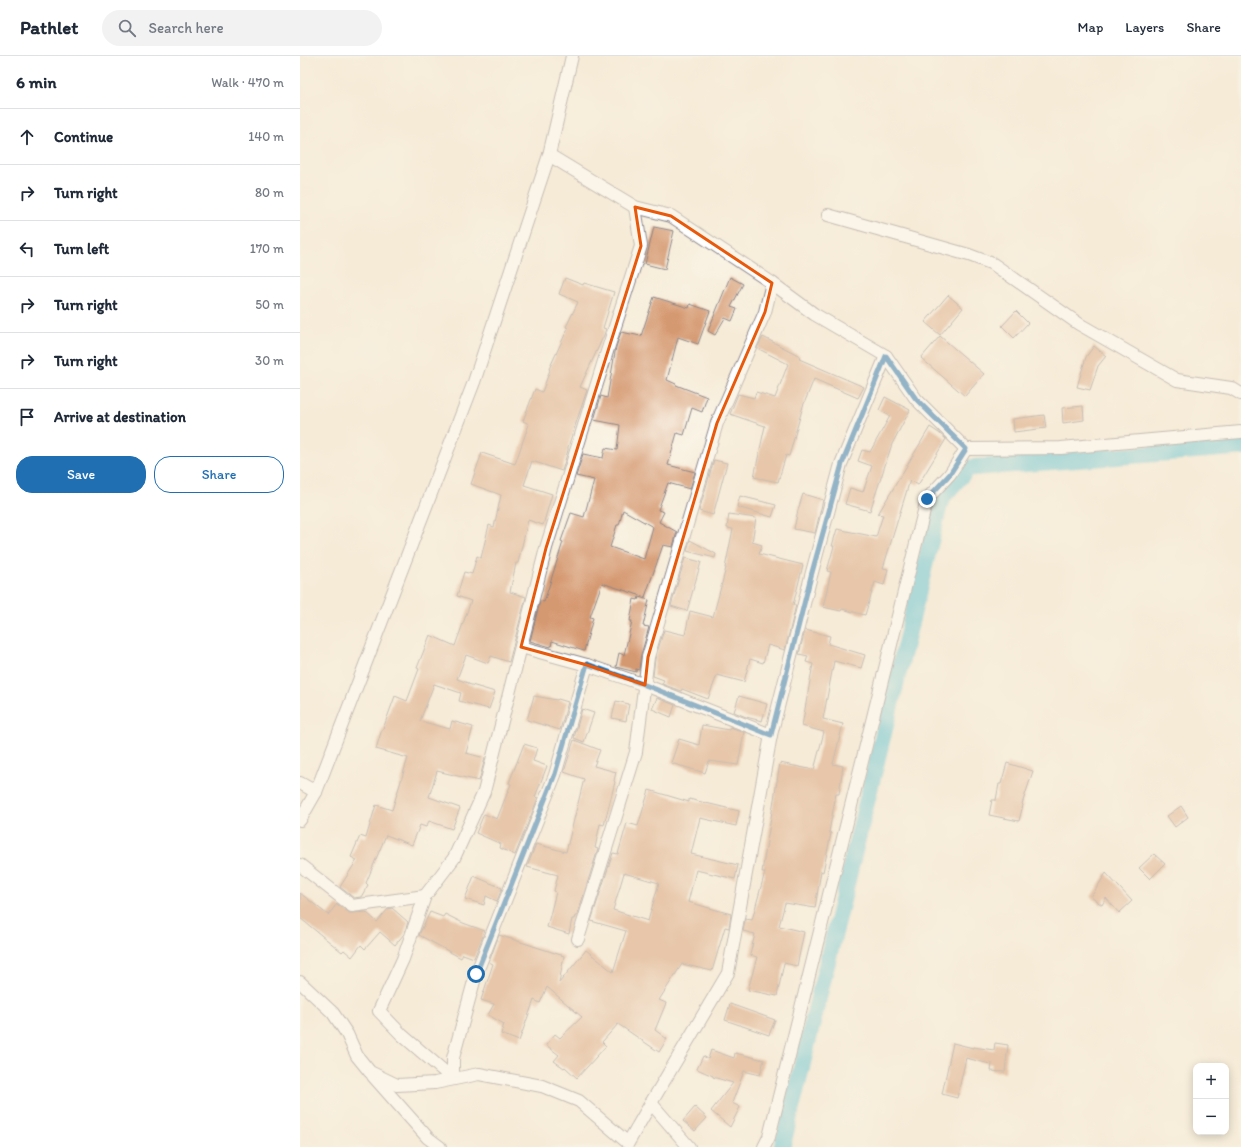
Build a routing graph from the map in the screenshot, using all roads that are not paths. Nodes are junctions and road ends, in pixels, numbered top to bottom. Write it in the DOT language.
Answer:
graph roads {
  1 [pos="572,56"];
  2 [pos="549,155"];
  3 [pos="635,207"];
  4 [pos="828,215"];
  5 [pos="772,283"];
  6 [pos="886,356"];
  7 [pos="1241,394"];
  8 [pos="1241,432"];
  9 [pos="966,449"];
  10 [pos="521,647"];
  11 [pos="587,664"];
  12 [pos="645,685"];
  13 [pos="771,735"];
  14 [pos="300,783"];
  15 [pos="316,792"];
  16 [pos="300,820"];
  17 [pos="300,865"];
  18 [pos="425,896"];
  19 [pos="578,939"];
  20 [pos="300,982"];
  21 [pos="370,1072"];
  22 [pos="453,1079"];
  23 [pos="651,1102"];
  24 [pos="627,1145"];
  25 [pos="440,1147"];
  26 [pos="689,1147"];
  27 [pos="764,1147"];
  1 -- 2 [label="street"];
  2 -- 3 [label="street"];
  2 -- 15 [label="street"];
  3 -- 5 [label="street"];
  3 -- 10 [label="street"];
  4 -- 7 [label="street"];
  5 -- 6 [label="street"];
  5 -- 12 [label="street"];
  6 -- 9 [label="street"];
  6 -- 13 [label="street"];
  8 -- 9 [label="street"];
  9 -- 27 [label="street"];
  10 -- 11 [label="street"];
  10 -- 18 [label="street"];
  11 -- 12 [label="street"];
  11 -- 22 [label="street"];
  12 -- 13 [label="street"];
  12 -- 19 [label="street"];
  13 -- 23 [label="street"];
  14 -- 15 [label="street"];
  15 -- 16 [label="street"];
  17 -- 18 [label="street"];
  18 -- 22 [label="street"];
  20 -- 21 [label="street"];
  21 -- 22 [label="street"];
  21 -- 25 [label="street"];
  22 -- 24 [label="street"];
  23 -- 24 [label="street"];
  23 -- 26 [label="street"];
}
